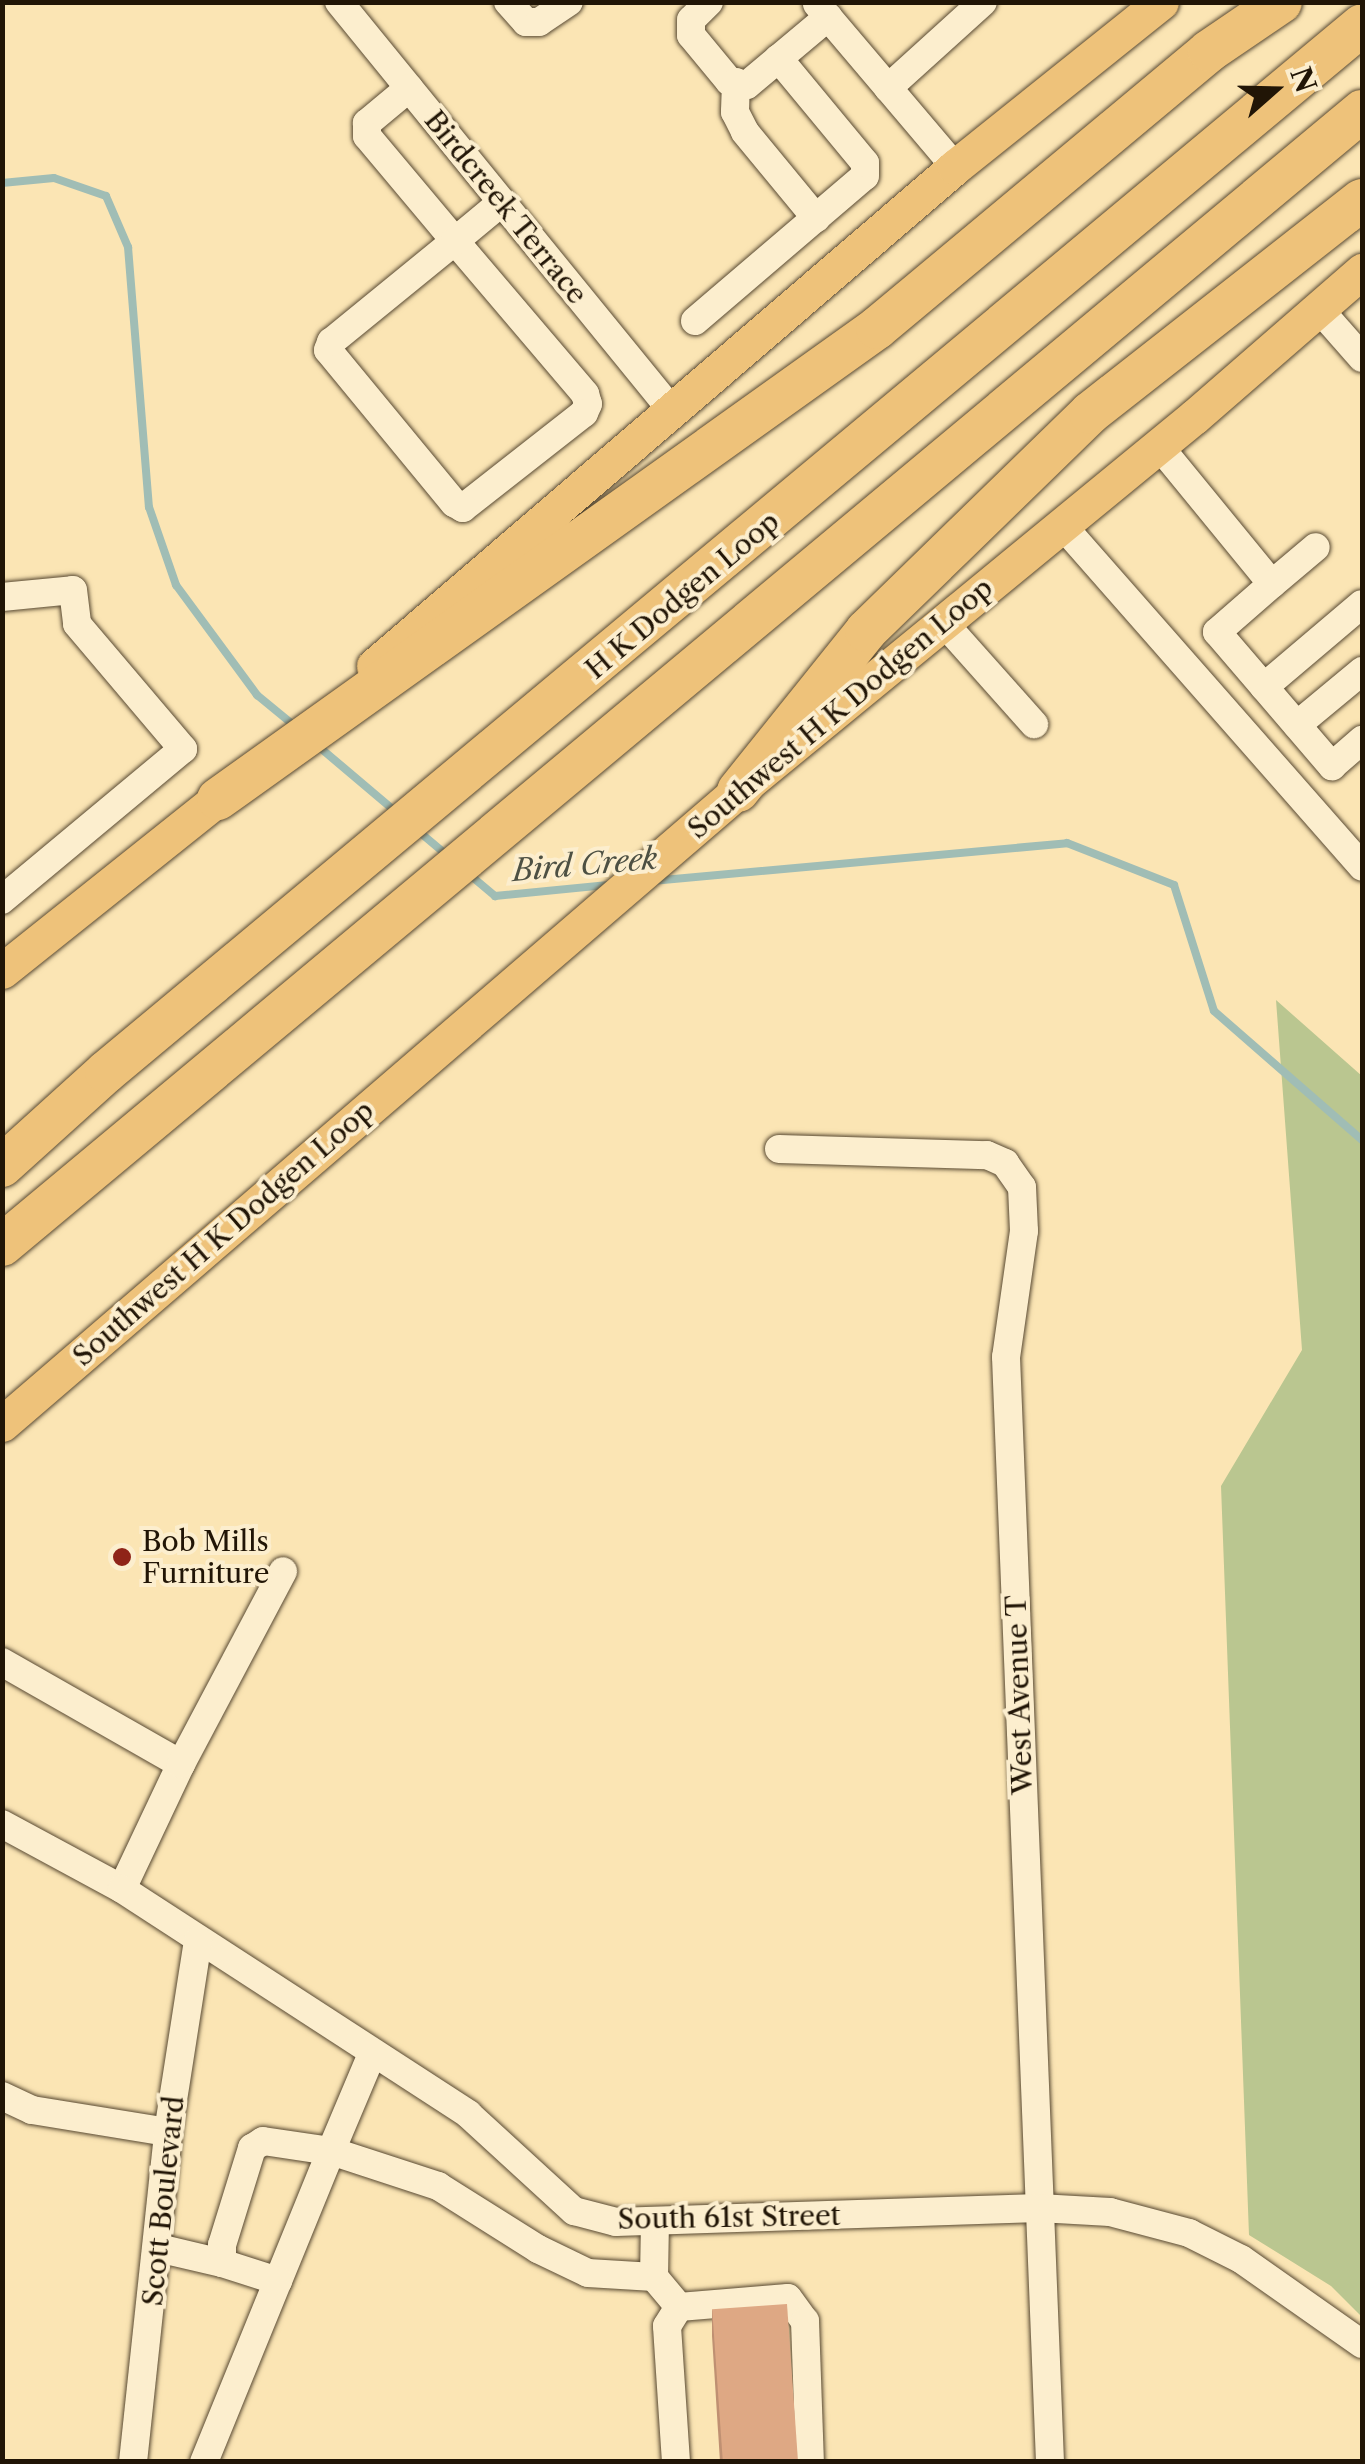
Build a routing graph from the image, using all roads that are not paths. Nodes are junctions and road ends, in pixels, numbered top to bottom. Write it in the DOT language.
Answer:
graph roads {
  1 [pos="340,2"];
  2 [pos="508,2"];
  3 [pos="569,2"];
  4 [pos="709,2"];
  5 [pos="984,2"];
  6 [pos="1160,2"];
  7 [pos="1280,2"];
  8 [pos="822,10"];
  9 [pos="1362,25"];
  10 [pos="778,58"];
  11 [pos="736,82"];
  12 [pos="409,88"];
  13 [pos="888,88"];
  14 [pos="1362,111"];
  15 [pos="955,168"];
  16 [pos="1362,200"];
  17 [pos="502,202"];
  18 [pos="816,218"];
  19 [pos="456,241"];
  20 [pos="1362,271"];
  21 [pos="1319,309"];
  22 [pos="696,321"];
  23 [pos="1362,358"];
  24 [pos="673,412"];
  25 [pos="1159,446"];
  26 [pos="1062,525"];
  27 [pos="1316,547"];
  28 [pos="1272,584"];
  29 [pos="2,597"];
  30 [pos="1362,604"];
  31 [pos="943,622"];
  32 [pos="436,629"];
  33 [pos="1362,671"];
  34 [pos="1264,687"];
  35 [pos="1034,724"];
  36 [pos="1297,725"];
  37 [pos="1362,740"];
  38 [pos="738,791"];
  39 [pos="218,799"];
  40 [pos="1359,857"];
  41 [pos="2,900"];
  42 [pos="2,971"];
  43 [pos="779,1149"];
  44 [pos="2,1166"];
  45 [pos="2,1245"];
  46 [pos="2,1424"];
  47 [pos="283,1570"];
  48 [pos="2,1662"];
  49 [pos="181,1764"];
  50 [pos="2,1824"];
  51 [pos="122,1889"];
  52 [pos="198,1940"];
  53 [pos="372,2054"];
  54 [pos="2,2096"];
  55 [pos="168,2132"];
  56 [pos="331,2150"];
  57 [pos="1039,2208"];
  58 [pos="655,2221"];
  59 [pos="158,2248"];
  60 [pos="222,2263"];
  61 [pos="654,2276"];
  62 [pos="278,2281"];
  63 [pos="679,2307"];
  64 [pos="1362,2344"];
  65 [pos="133,2462"];
  66 [pos="204,2462"];
  67 [pos="676,2462"];
  68 [pos="810,2462"];
  69 [pos="1050,2462"];
  1 -- 12 [label="street, Birdcreek Terrace"];
  2 -- 3 [label="street"];
  4 -- 11 [label="street"];
  5 -- 13 [label="street"];
  6 -- 15 [label="main road"];
  7 -- 32 [label="highway"];
  8 -- 10 [label="street"];
  8 -- 13 [label="street"];
  9 -- 44 [label="highway, H K Dodgen Loop"];
  10 -- 11 [label="street"];
  10 -- 18 [label="street"];
  11 -- 18 [label="street"];
  12 -- 17 [label="street, Birdcreek Terrace"];
  12 -- 19 [label="street"];
  13 -- 15 [label="street"];
  14 -- 45 [label="highway"];
  15 -- 24 [label="main road"];
  16 -- 38 [label="highway"];
  17 -- 19 [label="street"];
  17 -- 24 [label="street, Birdcreek Terrace"];
  18 -- 22 [label="street"];
  19 -- 19 [label="street"];
  20 -- 21 [label="main road, Southwest H K Dodgen Loop"];
  21 -- 23 [label="street"];
  21 -- 25 [label="main road, Southwest H K Dodgen Loop"];
  24 -- 32 [label="main road"];
  25 -- 26 [label="main road, Southwest H K Dodgen Loop"];
  25 -- 28 [label="street"];
  26 -- 31 [label="main road, Southwest H K Dodgen Loop"];
  26 -- 40 [label="street"];
  27 -- 28 [label="street"];
  28 -- 34 [label="street"];
  29 -- 41 [label="street"];
  30 -- 34 [label="street"];
  31 -- 35 [label="street"];
  31 -- 38 [label="main road, Southwest H K Dodgen Loop"];
  32 -- 39 [label="highway"];
  33 -- 36 [label="street"];
  34 -- 36 [label="street"];
  36 -- 37 [label="street"];
  38 -- 46 [label="main road, Southwest H K Dodgen Loop"];
  39 -- 42 [label="main road"];
  43 -- 57 [label="street, West Avenue T"];
  47 -- 49 [label="street"];
  48 -- 49 [label="street"];
  49 -- 51 [label="street"];
  50 -- 51 [label="street, South 61st Street"];
  51 -- 52 [label="street, South 61st Street"];
  52 -- 53 [label="street, South 61st Street"];
  52 -- 55 [label="street, Scott Boulevard"];
  53 -- 56 [label="street"];
  53 -- 58 [label="street, South 61st Street"];
  54 -- 55 [label="street"];
  55 -- 59 [label="street, Scott Boulevard"];
  56 -- 60 [label="street"];
  56 -- 61 [label="street"];
  56 -- 62 [label="street"];
  57 -- 58 [label="street, South 61st Street"];
  57 -- 64 [label="street, South 61st Street"];
  57 -- 69 [label="street, West Avenue T"];
  58 -- 61 [label="street"];
  59 -- 60 [label="street"];
  59 -- 65 [label="street, Scott Boulevard"];
  60 -- 62 [label="street"];
  61 -- 63 [label="street"];
  62 -- 66 [label="street"];
  63 -- 67 [label="street"];
  63 -- 68 [label="street"];
}
